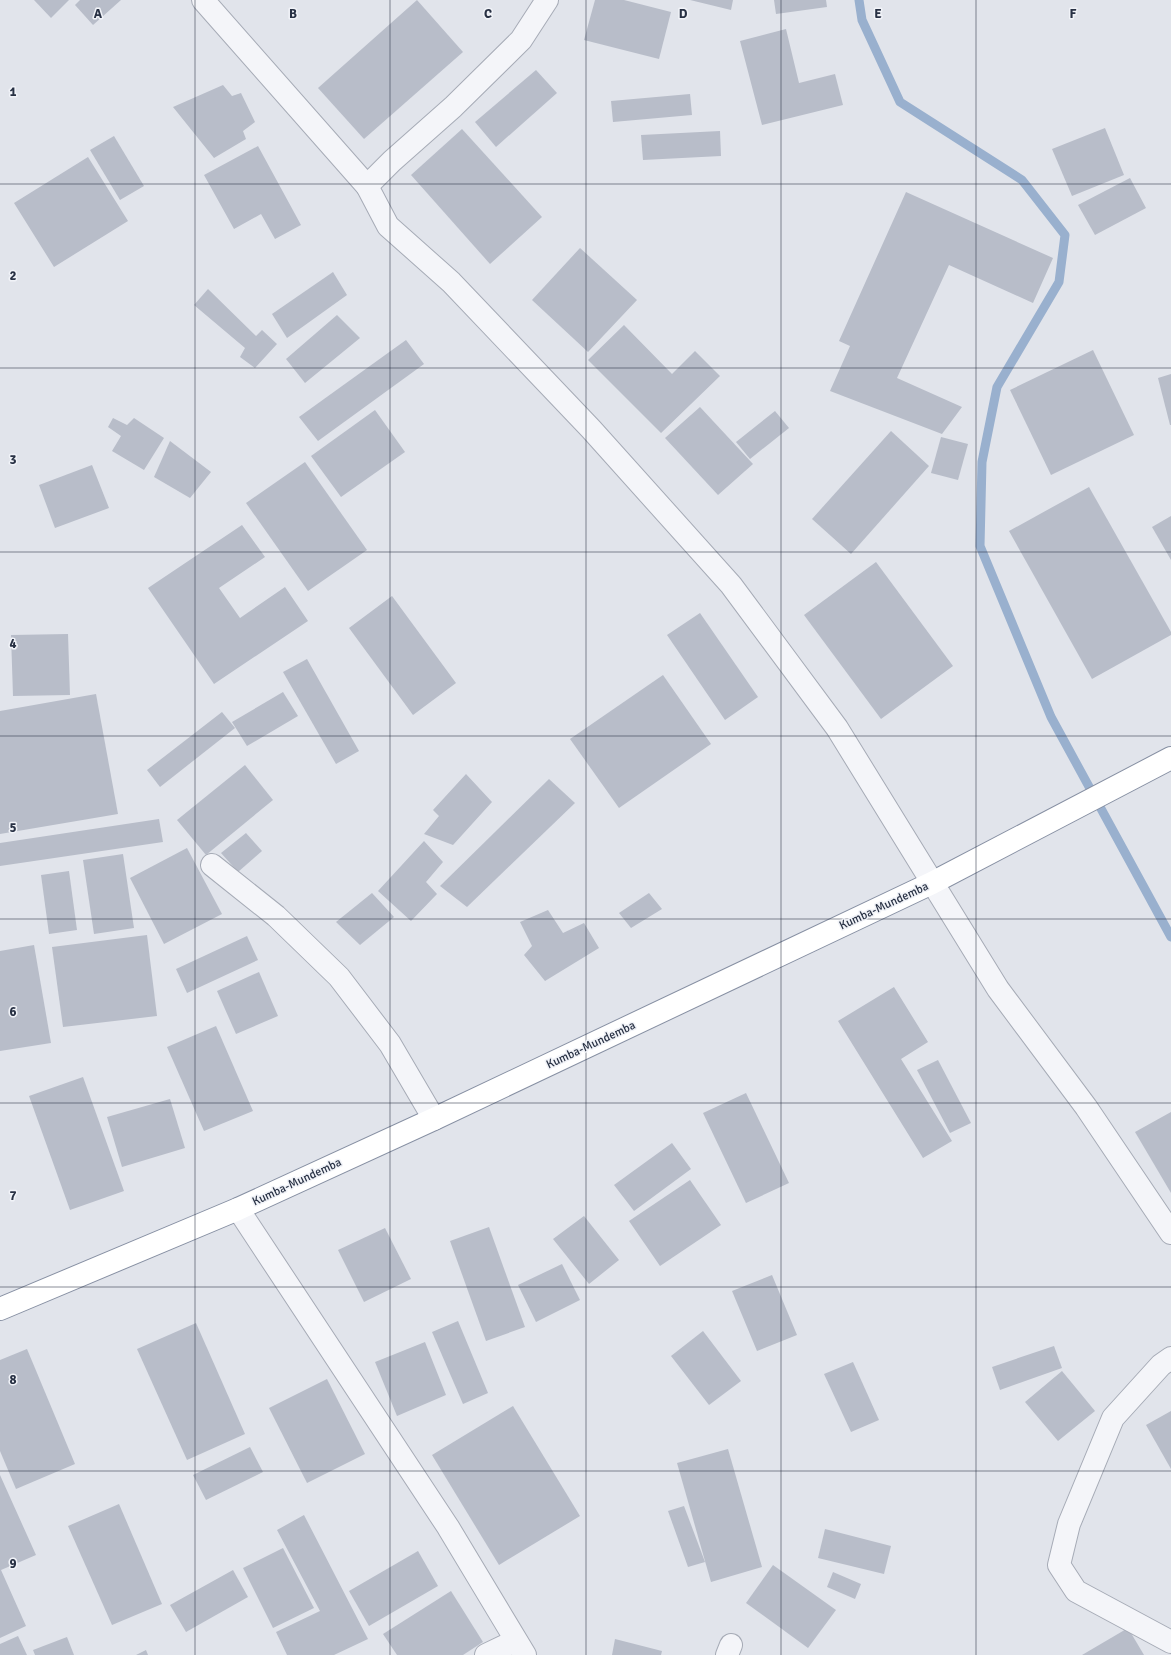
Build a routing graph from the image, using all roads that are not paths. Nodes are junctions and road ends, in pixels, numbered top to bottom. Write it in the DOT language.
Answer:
graph roads {
  1 [pos="203,0"];
  2 [pos="547,0"];
  3 [pos="367,186"];
  4 [pos="1171,758"];
  5 [pos="212,865"];
  6 [pos="932,883"];
  7 [pos="434,1119"];
  8 [pos="238,1209"];
  9 [pos="1171,1233"];
  10 [pos="0,1309"];
  11 [pos="1171,1358"];
  12 [pos="1171,1642"];
  13 [pos="520,1648"];
  14 [pos="486,1655"];
  1 -- 3 [label="street"];
  2 -- 3 [label="street"];
  3 -- 6 [label="street"];
  4 -- 6 [label="highway, Kumba-Mundemba"];
  5 -- 7 [label="street"];
  6 -- 7 [label="highway, Kumba-Mundemba"];
  6 -- 9 [label="street"];
  7 -- 8 [label="highway, Kumba-Mundemba"];
  8 -- 10 [label="highway, Kumba-Mundemba"];
  8 -- 13 [label="street"];
  11 -- 12 [label="street"];
  13 -- 14 [label="street"];
}
